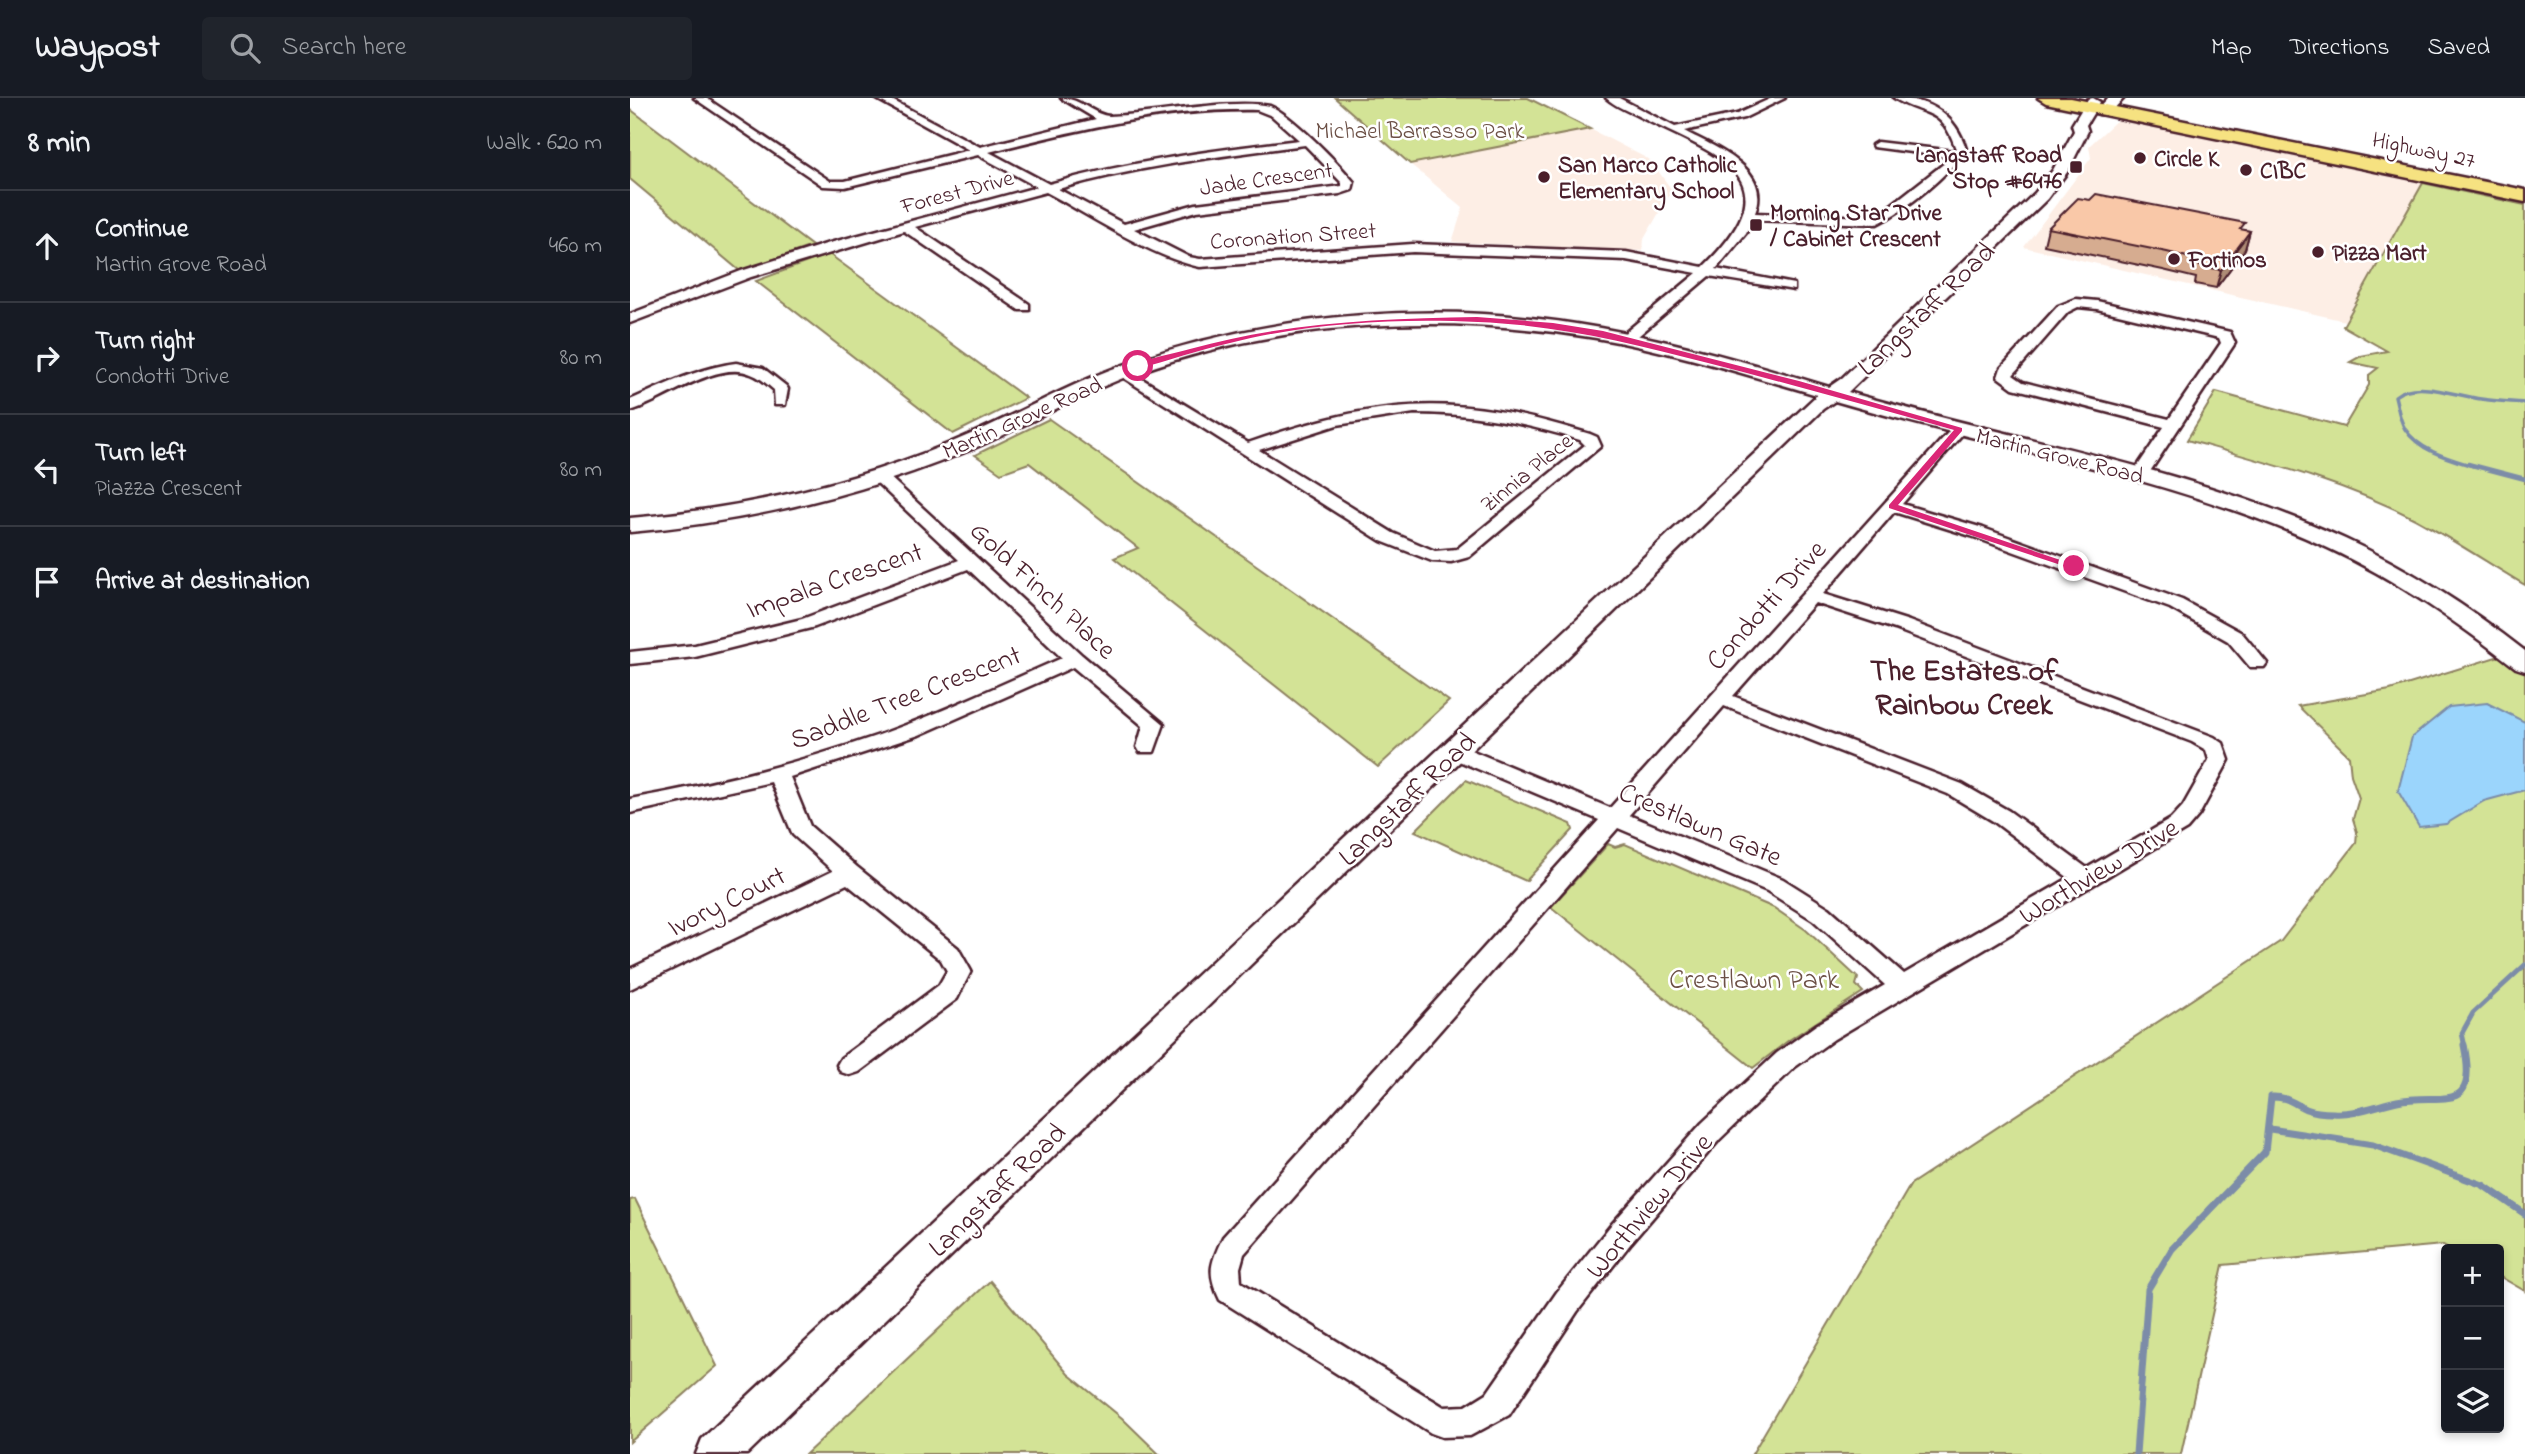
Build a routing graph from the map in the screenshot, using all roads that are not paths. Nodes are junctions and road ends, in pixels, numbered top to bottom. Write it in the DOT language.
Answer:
graph roads {
  1 [pos="699,98"];
  2 [pos="880,98"];
  3 [pos="1066,98"];
  4 [pos="1611,98"];
  5 [pos="1780,98"];
  6 [pos="1899,98"];
  7 [pos="2046,98"];
  8 [pos="2073,98"];
  9 [pos="2101,104"];
  10 [pos="1105,120"];
  11 [pos="1675,130"];
  12 [pos="1305,142"];
  13 [pos="1877,145"];
  14 [pos="982,150"];
  15 [pos="1958,155"];
  16 [pos="1049,187"];
  17 [pos="2525,196"];
  18 [pos="1748,215"];
  19 [pos="905,226"];
  20 [pos="1123,228"];
  21 [pos="1707,270"];
  22 [pos="1789,287"];
  23 [pos="1024,307"];
  24 [pos="630,319"];
  25 [pos="1626,338"];
  26 [pos="1124,372"];
  27 [pos="1832,394"];
  28 [pos="780,402"];
  29 [pos="630,406"];
  30 [pos="2174,425"];
  31 [pos="1959,429"];
  32 [pos="1247,449"];
  33 [pos="2140,475"];
  34 [pos="879,476"];
  35 [pos="1892,506"];
  36 [pos="630,525"];
  37 [pos="972,561"];
  38 [pos="1812,596"];
  39 [pos="630,658"];
  40 [pos="1075,659"];
  41 [pos="2257,663"];
  42 [pos="2525,663"];
  43 [pos="1721,698"];
  44 [pos="1147,747"];
  45 [pos="1454,751"];
  46 [pos="779,774"];
  47 [pos="630,806"];
  48 [pos="1615,818"];
  49 [pos="849,873"];
  50 [pos="2086,879"];
  51 [pos="630,980"];
  52 [pos="1902,986"];
  53 [pos="850,1065"];
  54 [pos="717,1454"];
  1 -- 14 [label="street, Jade Crescent"];
  2 -- 14 [label="street, Coronation Street"];
  3 -- 10 [label="street"];
  4 -- 11 [label="street"];
  5 -- 11 [label="street"];
  6 -- 15 [label="street"];
  7 -- 9 [label="main road, Highway 27"];
  8 -- 9 [label="main road, Highway 27"];
  9 -- 17 [label="main road, Highway 27"];
  9 -- 27 [label="street, Langstaff Road"];
  10 -- 12 [label="street, Jade Crescent"];
  10 -- 14 [label="street, Jade Crescent"];
  11 -- 18 [label="street"];
  12 -- 16 [label="street, Forest Drive"];
  12 -- 20 [label="street, Jade Crescent"];
  13 -- 15 [label="street"];
  14 -- 16 [label="street, Coronation Street"];
  15 -- 18 [label="street"];
  16 -- 19 [label="street, Forest Drive"];
  16 -- 20 [label="street, Coronation Street"];
  18 -- 21 [label="street"];
  19 -- 23 [label="street"];
  19 -- 24 [label="street, Forest Drive"];
  20 -- 21 [label="street, Coronation Street"];
  21 -- 22 [label="street, Coronation Street"];
  21 -- 25 [label="street"];
  25 -- 26 [label="street, Martin Grove Road"];
  25 -- 27 [label="street, Martin Grove Road"];
  26 -- 32 [label="street, Zinnia Place"];
  26 -- 34 [label="street, Martin Grove Road"];
  27 -- 31 [label="street, Martin Grove Road"];
  27 -- 45 [label="street, Langstaff Road"];
  28 -- 29 [label="street"];
  30 -- 30 [label="street"];
  30 -- 33 [label="street"];
  31 -- 33 [label="street, Martin Grove Road"];
  31 -- 35 [label="street, Condotti Drive"];
  32 -- 32 [label="street, Zinnia Place"];
  33 -- 42 [label="street, Martin Grove Road"];
  34 -- 36 [label="street, Martin Grove Road"];
  34 -- 37 [label="street, Gold Finch Place"];
  35 -- 38 [label="street, Condotti Drive"];
  35 -- 41 [label="street"];
  37 -- 39 [label="street, Impala Crescent"];
  37 -- 40 [label="street, Gold Finch Place"];
  38 -- 43 [label="street, Condotti Drive"];
  38 -- 50 [label="street, Worthview Drive"];
  40 -- 44 [label="street, Gold Finch Place"];
  40 -- 46 [label="street, Saddle Tree Crescent"];
  43 -- 48 [label="street, Condotti Drive"];
  43 -- 50 [label="street"];
  45 -- 48 [label="street, Crestlawn Gate"];
  45 -- 54 [label="street, Langstaff Road"];
  46 -- 47 [label="street, Saddle Tree Crescent"];
  46 -- 49 [label="street"];
  48 -- 52 [label="street, Crestlawn Gate"];
  48 -- 52 [label="street, Worthview Drive"];
  49 -- 51 [label="street, Ivory Court"];
  49 -- 53 [label="street"];
  50 -- 52 [label="street, Worthview Drive"];
}
